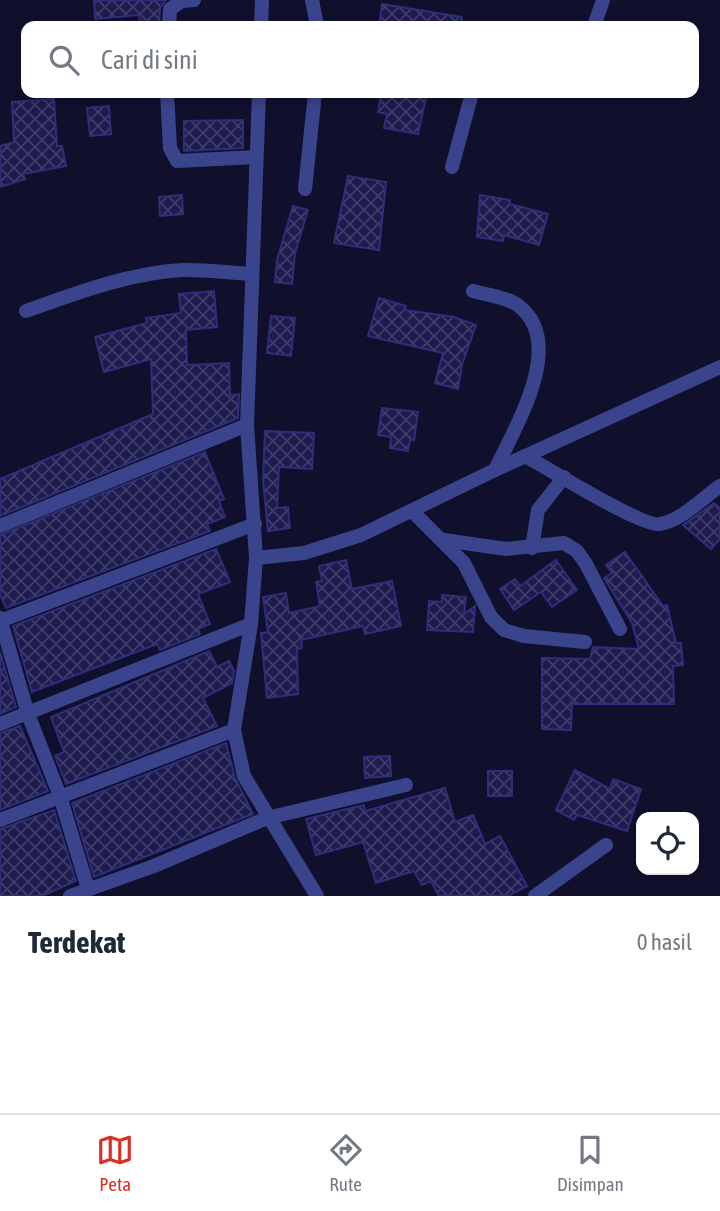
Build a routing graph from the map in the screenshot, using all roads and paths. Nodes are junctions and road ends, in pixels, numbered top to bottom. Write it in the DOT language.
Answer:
graph roads {
  1 [pos="194,0"];
  2 [pos="262,0"];
  3 [pos="312,0"];
  4 [pos="603,0"];
  5 [pos="169,21"];
  6 [pos="261,21"];
  7 [pos="316,21"];
  8 [pos="596,21"];
  9 [pos="167,98"];
  10 [pos="259,98"];
  11 [pos="314,98"];
  12 [pos="471,98"];
  13 [pos="256,157"];
  14 [pos="452,167"];
  15 [pos="305,188"];
  16 [pos="252,275"];
  17 [pos="473,291"];
  18 [pos="26,311"];
  19 [pos="716,373"];
  20 [pos="247,425"];
  21 [pos="525,456"];
  22 [pos="495,470"];
  23 [pos="564,477"];
  24 [pos="720,486"];
  25 [pos="412,511"];
  26 [pos="255,524"];
  27 [pos="0,526"];
  28 [pos="444,540"];
  29 [pos="532,548"];
  30 [pos="256,558"];
  31 [pos="0,620"];
  32 [pos="251,624"];
  33 [pos="621,629"];
  34 [pos="585,642"];
  35 [pos="28,714"];
  36 [pos="0,724"];
  37 [pos="233,730"];
  38 [pos="406,785"];
  39 [pos="60,796"];
  40 [pos="267,818"];
  41 [pos="0,820"];
  42 [pos="606,845"];
  43 [pos="88,889"];
  44 [pos="70,896"];
  45 [pos="317,896"];
  46 [pos="535,896"];
  1 -- 5 [label="street"];
  2 -- 6 [label="street"];
  3 -- 7 [label="street"];
  4 -- 8 [label="street"];
  9 -- 13 [label="street"];
  10 -- 13 [label="street"];
  11 -- 15 [label="street"];
  12 -- 14 [label="street"];
  13 -- 16 [label="street"];
  16 -- 18 [label="street"];
  16 -- 20 [label="street"];
  17 -- 22 [label="street"];
  19 -- 21 [label="street"];
  20 -- 26 [label="street"];
  20 -- 27 [label="street"];
  21 -- 22 [label="street"];
  21 -- 23 [label="street"];
  22 -- 25 [label="street"];
  23 -- 24 [label="street"];
  23 -- 29 [label="street"];
  25 -- 28 [label="street"];
  25 -- 30 [label="street"];
  26 -- 30 [label="street"];
  26 -- 31 [label="street"];
  28 -- 29 [label="street"];
  28 -- 34 [label="street"];
  29 -- 33 [label="street"];
  30 -- 32 [label="street"];
  31 -- 35 [label="street"];
  32 -- 35 [label="street"];
  32 -- 37 [label="street"];
  35 -- 36 [label="street"];
  35 -- 39 [label="street"];
  37 -- 39 [label="street"];
  37 -- 40 [label="street"];
  38 -- 40 [label="street"];
  39 -- 41 [label="street"];
  39 -- 43 [label="street"];
  40 -- 43 [label="street"];
  40 -- 45 [label="street"];
  42 -- 46 [label="street"];
  43 -- 44 [label="street"];
}
